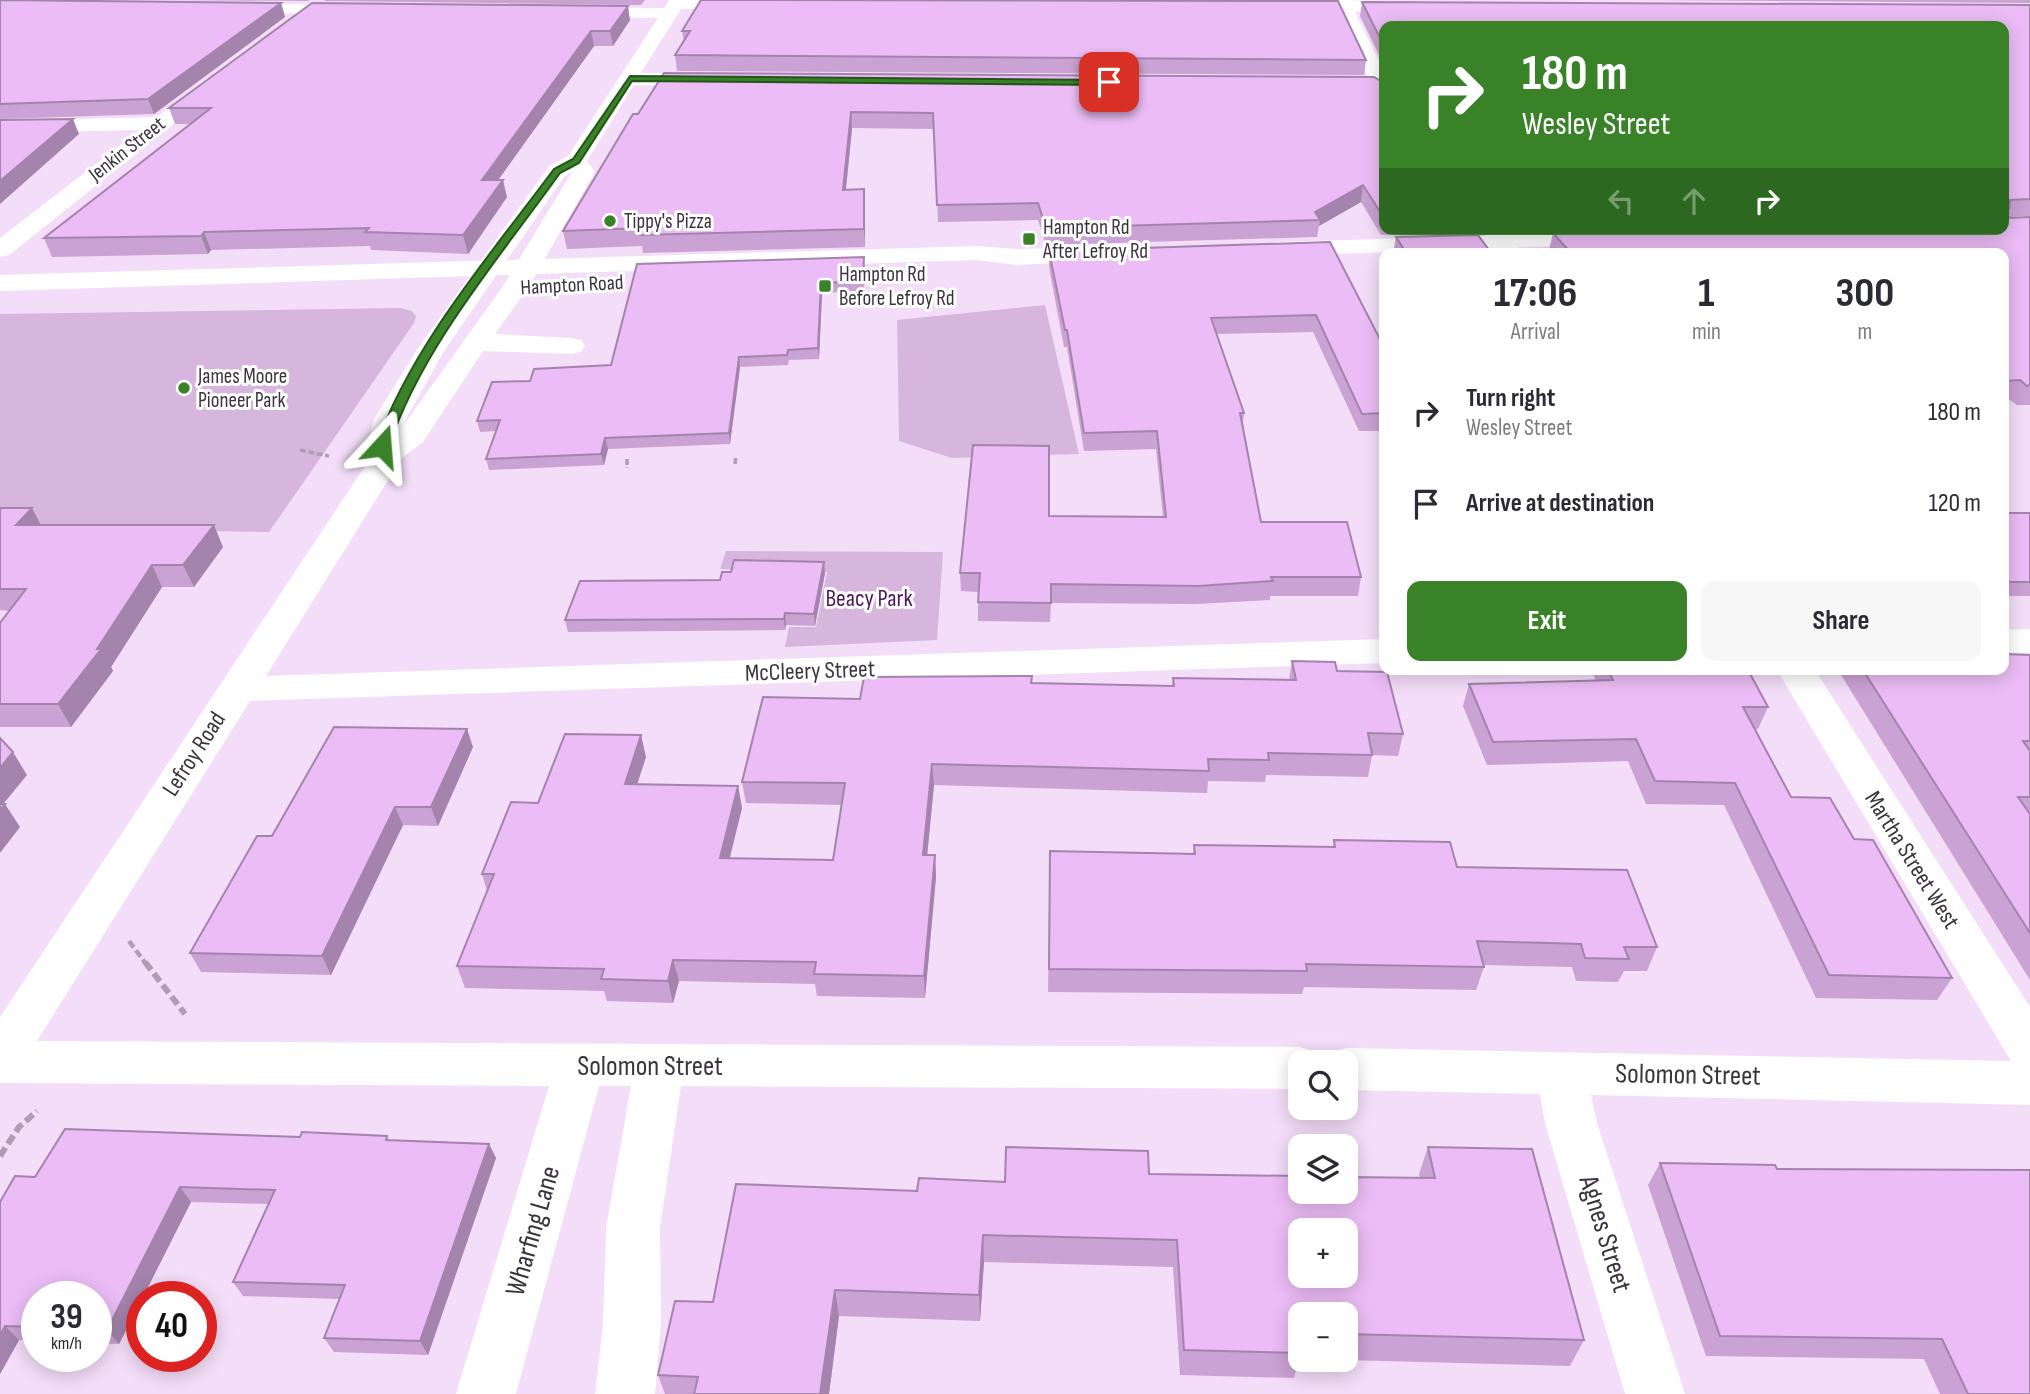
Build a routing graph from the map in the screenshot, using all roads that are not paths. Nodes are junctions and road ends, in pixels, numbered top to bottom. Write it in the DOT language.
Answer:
graph roads {
  1 [pos="762,4"];
  2 [pos="1343,4"];
  3 [pos="317,5"];
  4 [pos="674,5"];
  5 [pos="1272,6"];
  6 [pos="1432,7"];
  7 [pos="206,8"];
  8 [pos="368,10"];
  9 [pos="555,12"];
  10 [pos="287,28"];
  11 [pos="234,68"];
  12 [pos="630,79"];
  13 [pos="734,80"];
  14 [pos="1379,82"];
  15 [pos="1358,84"];
  16 [pos="1379,88"];
  17 [pos="160,123"];
  18 [pos="0,127"];
  19 [pos="576,161"];
  20 [pos="1632,238"];
  21 [pos="1502,242"];
  22 [pos="0,250"];
  23 [pos="1252,250"];
  24 [pos="1122,254"];
  25 [pos="487,268"];
  26 [pos="521,277"];
  27 [pos="0,283"];
  28 [pos="470,291"];
  29 [pos="0,300"];
  30 [pos="475,343"];
  31 [pos="571,346"];
  32 [pos="390,452"];
  33 [pos="2009,641"];
  34 [pos="2030,641"];
  35 [pos="1379,651"];
  36 [pos="1799,675"];
  37 [pos="236,690"];
  38 [pos="2030,1049"];
  39 [pos="0,1060"];
  40 [pos="659,1066"];
  41 [pos="579,1067"];
  42 [pos="1288,1068"];
  43 [pos="1358,1069"];
  44 [pos="1560,1072"];
  45 [pos="2030,1083"];
  46 [pos="486,1394"];
  47 [pos="625,1394"];
  48 [pos="1655,1394"];
  1 -- 4 [label="street"];
  2 -- 5 [label="street"];
  2 -- 6 [label="street"];
  2 -- 14 [label="street"];
  3 -- 7 [label="street"];
  3 -- 8 [label="street"];
  3 -- 10 [label="street"];
  4 -- 9 [label="street"];
  4 -- 12 [label="street, Lefroy Road"];
  11 -- 17 [label="street, Jenkin Street"];
  12 -- 13 [label="street"];
  12 -- 19 [label="street, Lefroy Road"];
  15 -- 16 [label="street"];
  17 -- 18 [label="street"];
  17 -- 22 [label="street, Jenkin Street"];
  19 -- 25 [label="street, Lefroy Road"];
  19 -- 26 [label="street, Lefroy Road"];
  20 -- 21 [label="street"];
  21 -- 23 [label="street"];
  24 -- 26 [label="street, Hampton Road"];
  25 -- 26 [label="street, Hampton Road"];
  25 -- 27 [label="street, Hampton Road"];
  25 -- 28 [label="street, Lefroy Road"];
  26 -- 28 [label="street, Hampton Road"];
  26 -- 30 [label="street, Lefroy Road"];
  28 -- 29 [label="street, Hampton Road"];
  28 -- 32 [label="street, Lefroy Road"];
  30 -- 31 [label="street"];
  30 -- 32 [label="street, Lefroy Road"];
  32 -- 37 [label="street, Lefroy Road"];
  33 -- 34 [label="street"];
  35 -- 37 [label="street, McCleery Street"];
  36 -- 38 [label="street, Martha Street West"];
  37 -- 39 [label="street, Lefroy Road"];
  39 -- 41 [label="street, Solomon Street"];
  40 -- 41 [label="street, Solomon Street"];
  40 -- 42 [label="street, Solomon Street"];
  40 -- 47 [label="street"];
  41 -- 46 [label="street, Wharfing Lane"];
  43 -- 44 [label="street, Solomon Street"];
  44 -- 45 [label="street, Solomon Street"];
  44 -- 48 [label="street, Agnes Street"];
}
